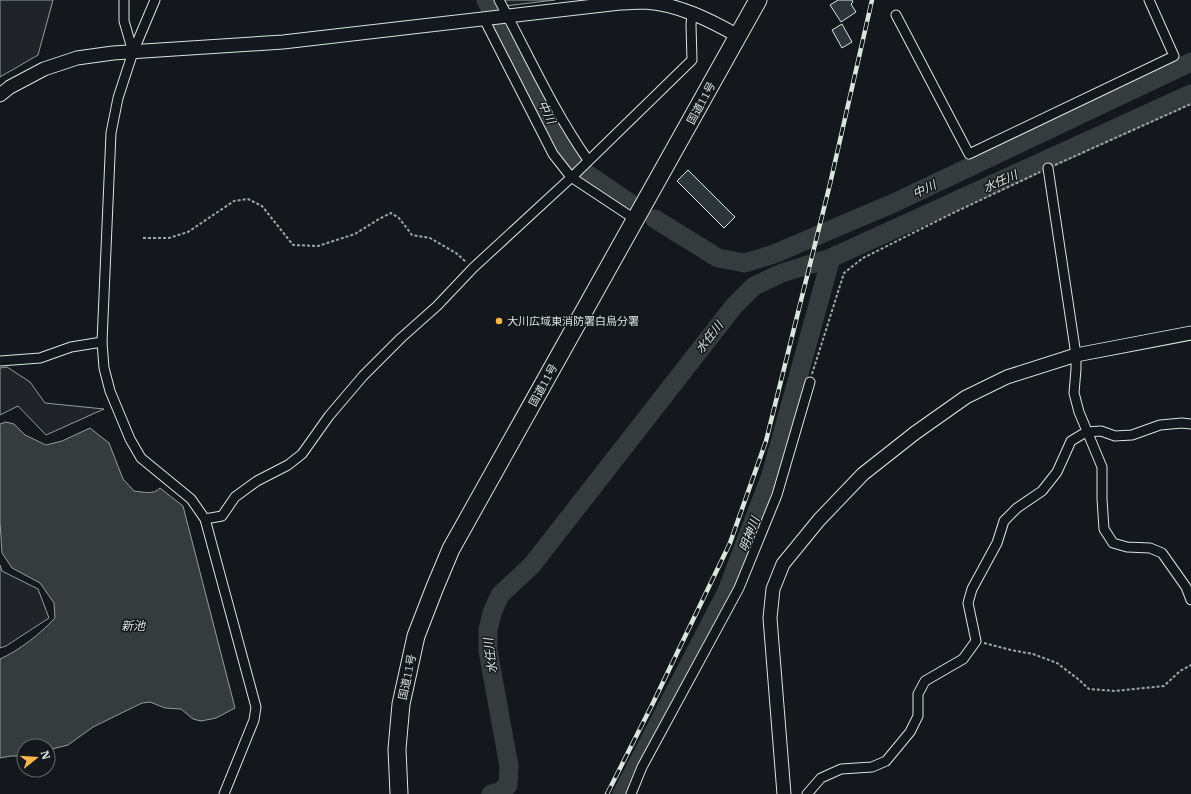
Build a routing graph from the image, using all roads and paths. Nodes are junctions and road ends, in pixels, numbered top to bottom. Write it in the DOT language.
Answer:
graph roads {
  1 [pos="124,0"];
  2 [pos="155,0"];
  3 [pos="499,0"];
  4 [pos="758,0"];
  5 [pos="1149,0"];
  6 [pos="692,14"];
  7 [pos="896,15"];
  8 [pos="507,16"];
  9 [pos="484,18"];
  10 [pos="738,36"];
  11 [pos="133,52"];
  12 [pos="0,95"];
  13 [pos="1191,104"];
  14 [pos="588,160"];
  15 [pos="1048,168"];
  16 [pos="573,175"];
  17 [pos="636,220"];
  18 [pos="143,238"];
  19 [pos="473,268"];
  20 [pos="1191,333"];
  21 [pos="102,342"];
  22 [pos="1076,356"];
  23 [pos="0,361"];
  24 [pos="810,382"];
  25 [pos="1191,424"];
  26 [pos="1086,432"];
  27 [pos="205,519"];
  28 [pos="1191,600"];
  29 [pos="976,641"];
  30 [pos="1191,665"];
  31 [pos="224,794"];
  32 [pos="399,794"];
  33 [pos="631,794"];
  34 [pos="784,794"];
  35 [pos="807,794"];
  1 -- 11 [label="street"];
  2 -- 11 [label="street"];
  3 -- 8 [label="street"];
  4 -- 10 [label="highway, 国道11号"];
  5 -- 7 [label="street"];
  6 -- 8 [label="street"];
  6 -- 10 [label="street"];
  6 -- 14 [label="street"];
  8 -- 9 [label="street"];
  8 -- 14 [label="street"];
  9 -- 11 [label="street"];
  9 -- 16 [label="street"];
  10 -- 17 [label="highway, 国道11号"];
  11 -- 12 [label="street"];
  11 -- 21 [label="street"];
  13 -- 15 [label="path"];
  14 -- 16 [label="street"];
  15 -- 22 [label="street"];
  15 -- 24 [label="path"];
  16 -- 17 [label="street"];
  16 -- 19 [label="street"];
  17 -- 32 [label="highway, 国道11号"];
  18 -- 19 [label="path"];
  19 -- 27 [label="street"];
  20 -- 22 [label="street"];
  21 -- 23 [label="street"];
  21 -- 27 [label="street"];
  22 -- 26 [label="street"];
  22 -- 34 [label="street"];
  24 -- 33 [label="street"];
  25 -- 26 [label="street"];
  26 -- 28 [label="street"];
  26 -- 29 [label="street"];
  27 -- 31 [label="street"];
  29 -- 30 [label="path"];
  29 -- 35 [label="street"];
}
